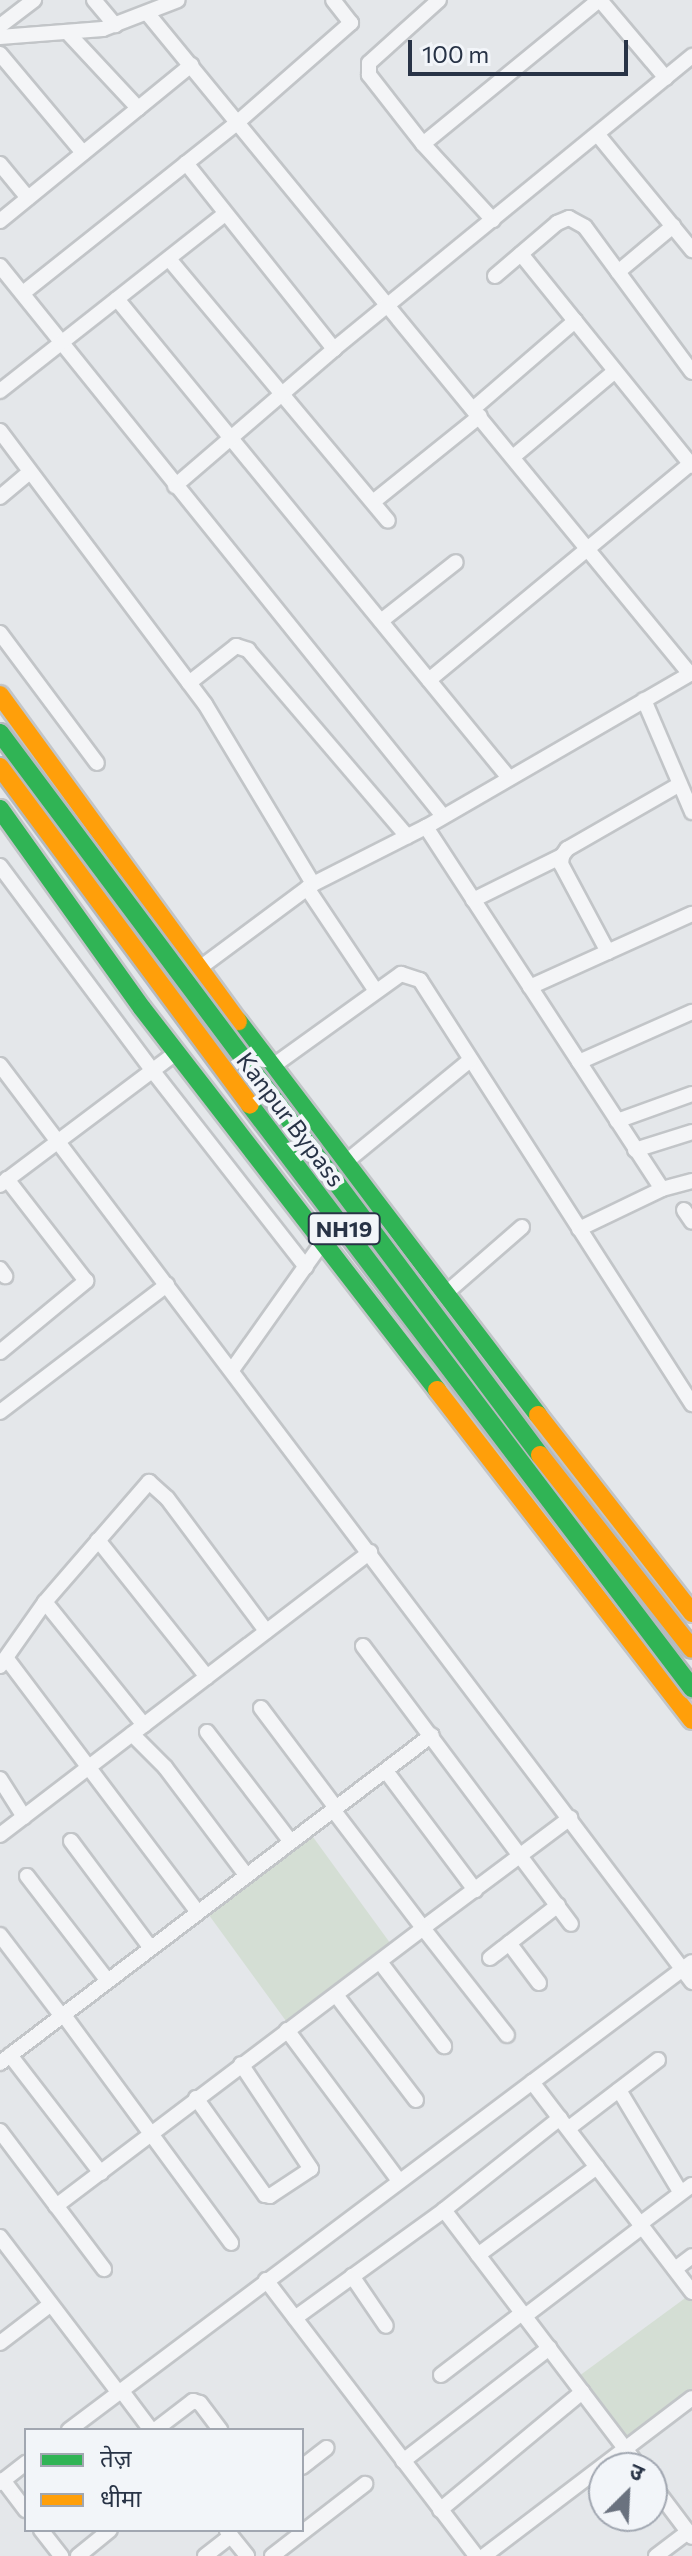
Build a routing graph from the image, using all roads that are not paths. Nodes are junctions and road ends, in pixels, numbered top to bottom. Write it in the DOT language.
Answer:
graph roads {
  1 [pos="34,0"];
  2 [pos="94,0"];
  3 [pos="178,0"];
  4 [pos="333,0"];
  5 [pos="439,0"];
  6 [pos="600,0"];
  7 [pos="152,8"];
  8 [pos="115,25"];
  9 [pos="0,26"];
  10 [pos="68,33"];
  11 [pos="0,37"];
  12 [pos="0,54"];
  13 [pos="692,56"];
  14 [pos="191,65"];
  15 [pos="666,78"];
  16 [pos="138,108"];
  17 [pos="239,121"];
  18 [pos="598,135"];
  19 [pos="423,144"];
  20 [pos="83,153"];
  21 [pos="186,163"];
  22 [pos="0,164"];
  23 [pos="28,198"];
  24 [pos="225,214"];
  25 [pos="493,220"];
  26 [pos="0,221"];
  27 [pos="673,226"];
  28 [pos="692,250"];
  29 [pos="521,254"];
  30 [pos="169,259"];
  31 [pos="618,272"];
  32 [pos="3,275"];
  33 [pos="495,276"];
  34 [pos="23,293"];
  35 [pos="117,299"];
  36 [pos="388,306"];
  37 [pos="575,321"];
  38 [pos="61,344"];
  39 [pos="334,349"];
  40 [pos="614,372"];
  41 [pos="692,372"];
  42 [pos="0,391"];
  43 [pos="283,393"];
  44 [pos="476,413"];
  45 [pos="0,431"];
  46 [pos="231,438"];
  47 [pos="513,457"];
  48 [pos="691,465"];
  49 [pos="30,472"];
  50 [pos="175,486"];
  51 [pos="0,497"];
  52 [pos="373,502"];
  53 [pos="388,521"];
  54 [pos="586,548"];
  55 [pos="456,562"];
  56 [pos="381,621"];
  57 [pos="0,633"];
  58 [pos="691,673"];
  59 [pos="429,680"];
  60 [pos="189,683"];
  61 [pos="0,695"];
  62 [pos="644,700"];
  63 [pos="0,733"];
  64 [pos="97,763"];
  65 [pos="0,767"];
  66 [pos="509,778"];
  67 [pos="680,784"];
  68 [pos="0,809"];
  69 [pos="692,812"];
  70 [pos="443,816"];
  71 [pos="426,827"];
  72 [pos="407,836"];
  73 [pos="562,856"];
  74 [pos="0,866"];
  75 [pos="310,886"];
  76 [pos="473,900"];
  77 [pos="692,914"];
  78 [pos="608,952"];
  79 [pos="199,969"];
  80 [pos="530,987"];
  81 [pos="376,991"];
  82 [pos="142,1008"];
  83 [pos="692,1012"];
  84 [pos="176,1053"];
  85 [pos="470,1060"];
  86 [pos="579,1062"];
  87 [pos="0,1065"];
  88 [pos="273,1066"];
  89 [pos="152,1070"];
  90 [pos="692,1094"];
  91 [pos="617,1121"];
  92 [pos="692,1132"];
  93 [pos="58,1141"];
  94 [pos="635,1150"];
  95 [pos="346,1162"];
  96 [pos="692,1181"];
  97 [pos="2,1182"];
  98 [pos="662,1189"];
  99 [pos="522,1227"];
  100 [pos="579,1229"];
  101 [pos="322,1243"];
  102 [pos="306,1267"];
  103 [pos="167,1285"];
  104 [pos="445,1294"];
  105 [pos="0,1352"];
  106 [pos="232,1370"];
  107 [pos="692,1404"];
  108 [pos="0,1412"];
  109 [pos="98,1540"];
  110 [pos="370,1552"];
  111 [pos="45,1602"];
  112 [pos="692,1613"];
  113 [pos="266,1631"];
  114 [pos="363,1646"];
  115 [pos="692,1649"];
  116 [pos="3,1662"];
  117 [pos="207,1677"];
  118 [pos="692,1688"];
  119 [pos="261,1708"];
  120 [pos="689,1711"];
  121 [pos="138,1729"];
  122 [pos="207,1732"];
  123 [pos="432,1735"];
  124 [pos="88,1768"];
  125 [pos="386,1771"];
  126 [pos="0,1779"];
  127 [pos="335,1809"];
  128 [pos="24,1817"];
  129 [pos="570,1818"];
  130 [pos="0,1835"];
  131 [pos="71,1841"];
  132 [pos="291,1842"];
  133 [pos="522,1856"];
  134 [pos="246,1875"];
  135 [pos="27,1876"];
  136 [pos="475,1890"];
  137 [pos="558,1905"];
  138 [pos="197,1911"];
  139 [pos="571,1924"];
  140 [pos="423,1928"];
  141 [pos="0,1935"];
  142 [pos="509,1943"];
  143 [pos="150,1947"];
  144 [pos="490,1958"];
  145 [pos="380,1962"];
  146 [pos="687,1966"];
  147 [pos="107,1980"];
  148 [pos="692,1982"];
  149 [pos="539,1983"];
  150 [pos="336,1995"];
  151 [pos="62,2014"];
  152 [pos="287,2030"];
  153 [pos="507,2035"];
  154 [pos="444,2046"];
  155 [pos="5,2059"];
  156 [pos="658,2060"];
  157 [pos="241,2064"];
  158 [pos="532,2082"];
  159 [pos="619,2090"];
  160 [pos="196,2098"];
  161 [pos="416,2100"];
  162 [pos="565,2123"];
  163 [pos="0,2131"];
  164 [pos="152,2133"];
  165 [pos="597,2167"];
  166 [pos="101,2173"];
  167 [pos="399,2181"];
  168 [pos="687,2189"];
  169 [pos="56,2206"];
  170 [pos="444,2210"];
  171 [pos="641,2226"];
  172 [pos="0,2237"];
  173 [pos="231,2243"];
  174 [pos="478,2255"];
  175 [pos="692,2256"];
  176 [pos="104,2269"];
  177 [pos="675,2269"];
  178 [pos="352,2276"];
  179 [pos="266,2280"];
  180 [pos="692,2292"];
  181 [pos="51,2304"];
  182 [pos="523,2314"];
  183 [pos="295,2318"];
  184 [pos="386,2326"];
  185 [pos="0,2343"];
  186 [pos="549,2348"];
  187 [pos="441,2375"];
  188 [pos="120,2391"];
  189 [pos="582,2392"];
  190 [pos="692,2398"];
  191 [pos="72,2428"];
  192 [pos="151,2428"];
  193 [pos="156,2428"];
  194 [pos="219,2428"];
  195 [pos="326,2448"];
  196 [pos="626,2449"];
  197 [pos="628,2452"];
  198 [pos="403,2461"];
  199 [pos="24,2465"];
  200 [pos="304,2465"];
  201 [pos="2,2482"];
  202 [pos="365,2484"];
  203 [pos="668,2505"];
  204 [pos="24,2508"];
  205 [pos="440,2510"];
  206 [pos="304,2531"];
  207 [pos="43,2532"];
  208 [pos="108,2532"];
  209 [pos="303,2532"];
  210 [pos="229,2533"];
  211 [pos="690,2535"];
  212 [pos="61,2556"];
  213 [pos="78,2556"];
  214 [pos="205,2556"];
  215 [pos="247,2556"];
  216 [pos="272,2556"];
  217 [pos="476,2556"];
  218 [pos="484,2556"];
  219 [pos="656,2556"];
  1 -- 9 [label="street"];
  2 -- 8 [label="street"];
  3 -- 7 [label="street"];
  4 -- 17 [label="street"];
  5 -- 19 [label="street"];
  6 -- 15 [label="street"];
  6 -- 19 [label="street"];
  7 -- 8 [label="street"];
  7 -- 14 [label="street"];
  8 -- 10 [label="street"];
  10 -- 11 [label="street"];
  10 -- 16 [label="street"];
  12 -- 20 [label="street"];
  13 -- 15 [label="street"];
  14 -- 16 [label="street"];
  14 -- 17 [label="street"];
  15 -- 18 [label="street"];
  16 -- 20 [label="street"];
  17 -- 21 [label="street"];
  17 -- 36 [label="street"];
  18 -- 25 [label="street"];
  18 -- 27 [label="street"];
  19 -- 25 [label="street"];
  20 -- 23 [label="street"];
  21 -- 24 [label="street"];
  21 -- 34 [label="street"];
  22 -- 23 [label="street"];
  23 -- 26 [label="street"];
  24 -- 30 [label="street"];
  24 -- 39 [label="street"];
  25 -- 36 [label="street"];
  27 -- 28 [label="street"];
  27 -- 31 [label="street"];
  29 -- 31 [label="street"];
  29 -- 33 [label="street"];
  29 -- 37 [label="street"];
  30 -- 35 [label="street"];
  30 -- 43 [label="street"];
  31 -- 41 [label="street"];
  32 -- 34 [label="street"];
  34 -- 38 [label="street"];
  35 -- 38 [label="street"];
  35 -- 46 [label="street"];
  36 -- 39 [label="street"];
  36 -- 44 [label="street"];
  37 -- 40 [label="street"];
  37 -- 44 [label="street"];
  38 -- 42 [label="street"];
  38 -- 50 [label="street"];
  39 -- 43 [label="street"];
  40 -- 47 [label="street"];
  40 -- 48 [label="street"];
  43 -- 46 [label="street"];
  43 -- 52 [label="street"];
  44 -- 47 [label="street"];
  44 -- 52 [label="street"];
  45 -- 49 [label="street"];
  46 -- 50 [label="street"];
  46 -- 56 [label="street"];
  47 -- 54 [label="street"];
  48 -- 54 [label="street"];
  49 -- 51 [label="street"];
  49 -- 60 [label="street"];
  50 -- 70 [label="street"];
  52 -- 53 [label="street"];
  54 -- 58 [label="street"];
  54 -- 59 [label="street"];
  55 -- 56 [label="street"];
  56 -- 59 [label="street"];
  57 -- 64 [label="street"];
  58 -- 62 [label="street"];
  59 -- 66 [label="street"];
  60 -- 72 [label="street"];
  60 -- 75 [label="street"];
  61 -- 79 [label="main road"];
  62 -- 66 [label="street"];
  62 -- 67 [label="street"];
  63 -- 115 [label="main road, Kanpur Bypass / NH19, bridge"];
  65 -- 118 [label="main road, Kanpur Bypass / NH19, bridge"];
  66 -- 70 [label="street"];
  67 -- 69 [label="street"];
  67 -- 73 [label="street"];
  68 -- 82 [label="main road"];
  70 -- 71 [label="street"];
  71 -- 72 [label="street"];
  71 -- 76 [label="street"];
  72 -- 75 [label="street"];
  73 -- 76 [label="street"];
  73 -- 78 [label="street"];
  74 -- 89 [label="street"];
  75 -- 79 [label="street"];
  75 -- 81 [label="street"];
  76 -- 80 [label="street"];
  77 -- 78 [label="street"];
  78 -- 80 [label="street"];
  79 -- 82 [label="street"];
  79 -- 88 [label="main road"];
  80 -- 86 [label="street"];
  81 -- 85 [label="street"];
  81 -- 88 [label="street"];
  82 -- 84 [label="main road"];
  83 -- 86 [label="street"];
  84 -- 89 [label="street"];
  84 -- 101 [label="main road"];
  85 -- 95 [label="street"];
  85 -- 100 [label="street"];
  86 -- 91 [label="street"];
  87 -- 93 [label="street"];
  88 -- 95 [label="main road"];
  89 -- 93 [label="street"];
  89 -- 102 [label="street"];
  90 -- 91 [label="street"];
  91 -- 94 [label="street"];
  92 -- 94 [label="street"];
  93 -- 97 [label="street"];
  93 -- 103 [label="street"];
  94 -- 98 [label="street"];
  95 -- 104 [label="main road"];
  96 -- 98 [label="street"];
  97 -- 105 [label="street"];
  98 -- 100 [label="street"];
  99 -- 104 [label="street"];
  100 -- 107 [label="street"];
  101 -- 102 [label="street"];
  101 -- 120 [label="main road"];
  102 -- 106 [label="street"];
  103 -- 106 [label="street"];
  103 -- 108 [label="street"];
  104 -- 112 [label="main road"];
  106 -- 110 [label="street"];
  109 -- 111 [label="street"];
  109 -- 113 [label="street"];
  109 -- 117 [label="street"];
  110 -- 113 [label="street"];
  110 -- 129 [label="street"];
  111 -- 116 [label="street"];
  111 -- 121 [label="street"];
  113 -- 117 [label="street"];
  114 -- 123 [label="street"];
  116 -- 124 [label="street"];
  117 -- 121 [label="street"];
  119 -- 127 [label="street"];
  121 -- 124 [label="street"];
  121 -- 134 [label="street"];
  122 -- 132 [label="street"];
  123 -- 125 [label="street"];
  123 -- 133 [label="street"];
  124 -- 128 [label="street"];
  124 -- 138 [label="street"];
  125 -- 127 [label="street"];
  125 -- 136 [label="street"];
  126 -- 128 [label="street"];
  127 -- 132 [label="street"];
  127 -- 140 [label="street"];
  128 -- 130 [label="street"];
  129 -- 133 [label="street"];
  129 -- 146 [label="street"];
  131 -- 143 [label="street"];
  132 -- 134 [label="street"];
  133 -- 136 [label="street"];
  133 -- 137 [label="street"];
  134 -- 138 [label="street"];
  135 -- 147 [label="street"];
  136 -- 140 [label="street"];
  137 -- 139 [label="street"];
  137 -- 142 [label="street"];
  138 -- 143 [label="street"];
  140 -- 145 [label="street"];
  140 -- 153 [label="street"];
  141 -- 151 [label="street"];
  142 -- 144 [label="street"];
  142 -- 149 [label="street"];
  143 -- 147 [label="street"];
  145 -- 150 [label="street"];
  145 -- 154 [label="street"];
  146 -- 148 [label="street"];
  146 -- 158 [label="street"];
  147 -- 151 [label="street"];
  150 -- 152 [label="street"];
  150 -- 161 [label="street"];
  151 -- 155 [label="street"];
  151 -- 164 [label="street"];
  152 -- 157 [label="street"];
  152 -- 167 [label="street"];
  155 -- 166 [label="street"];
  156 -- 159 [label="street"];
  157 -- 160 [label="street"];
  157 -- 160 [label="street"];
  158 -- 162 [label="street"];
  158 -- 167 [label="street"];
  159 -- 162 [label="street"];
  159 -- 168 [label="street"];
  160 -- 164 [label="street"];
  162 -- 165 [label="street"];
  162 -- 170 [label="street"];
  163 -- 169 [label="street"];
  164 -- 166 [label="street"];
  164 -- 173 [label="street"];
  165 -- 171 [label="street"];
  165 -- 174 [label="street"];
  166 -- 169 [label="street"];
  167 -- 179 [label="street"];
  168 -- 171 [label="street"];
  169 -- 176 [label="street"];
  170 -- 174 [label="street"];
  170 -- 178 [label="street"];
  171 -- 177 [label="street"];
  171 -- 182 [label="street"];
  172 -- 181 [label="street"];
  174 -- 182 [label="street"];
  175 -- 177 [label="street"];
  177 -- 180 [label="street"];
  178 -- 183 [label="street"];
  178 -- 184 [label="street"];
  179 -- 183 [label="street"];
  179 -- 188 [label="street"];
  181 -- 185 [label="street"];
  181 -- 188 [label="street"];
  182 -- 186 [label="street"];
  182 -- 187 [label="street"];
  183 -- 198 [label="street"];
  186 -- 189 [label="street"];
  186 -- 198 [label="street"];
  188 -- 191 [label="street"];
  188 -- 192 [label="street"];
  189 -- 196 [label="street"];
  189 -- 205 [label="street"];
  190 -- 196 [label="street"];
  193 -- 194 [label="street"];
  195 -- 200 [label="street"];
  196 -- 197 [label="street"];
  196 -- 218 [label="street"];
  198 -- 205 [label="street"];
  199 -- 201 [label="street"];
  201 -- 204 [label="street"];
  202 -- 206 [label="street"];
  203 -- 211 [label="street"];
  205 -- 217 [label="street"];
  207 -- 212 [label="street"];
  208 -- 213 [label="street"];
  209 -- 216 [label="street"];
  210 -- 214 [label="street"];
  210 -- 215 [label="street"];
  211 -- 219 [label="street"];
}
